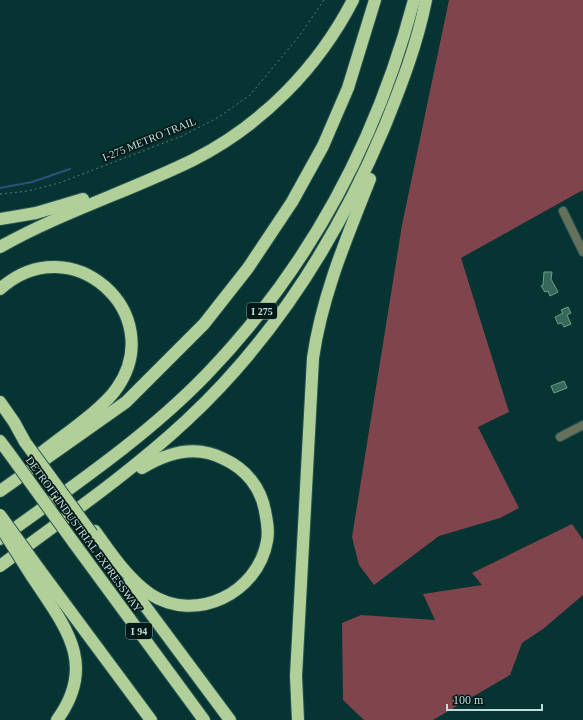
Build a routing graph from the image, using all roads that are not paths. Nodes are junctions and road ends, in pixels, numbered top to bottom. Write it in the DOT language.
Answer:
graph roads {
  1 [pos="353,0"];
  2 [pos="375,0"];
  3 [pos="414,0"];
  4 [pos="426,0"];
  5 [pos="400,89"];
  6 [pos="212,148"];
  7 [pos="563,211"];
  8 [pos="0,219"];
  9 [pos="0,247"];
  10 [pos="583,252"];
  11 [pos="0,288"];
  12 [pos="0,402"];
  13 [pos="0,409"];
  14 [pos="583,425"];
  15 [pos="560,437"];
  16 [pos="0,442"];
  17 [pos="25,442"];
  18 [pos="29,470"];
  19 [pos="0,492"];
  20 [pos="0,515"];
  21 [pos="0,526"];
  22 [pos="51,528"];
  23 [pos="93,532"];
  24 [pos="0,539"];
  25 [pos="0,566"];
  26 [pos="35,572"];
  27 [pos="57,720"];
  28 [pos="151,720"];
  29 [pos="204,720"];
  30 [pos="230,720"];
  31 [pos="298,720"];
  1 -- 6 [label="highway"];
  2 -- 18 [label="highway"];
  3 -- 24 [label="highway, I 275"];
  4 -- 5 [label="highway"];
  5 -- 22 [label="highway"];
  5 -- 31 [label="highway"];
  6 -- 8 [label="highway"];
  6 -- 9 [label="highway"];
  7 -- 10 [label="street"];
  11 -- 18 [label="highway"];
  12 -- 17 [label="highway"];
  13 -- 17 [label="highway"];
  14 -- 15 [label="street"];
  16 -- 29 [label="highway, DETROIT INDUSTRIAL EXPRESSWAY / I 94, bridge"];
  17 -- 23 [label="highway, bridge"];
  18 -- 19 [label="highway"];
  20 -- 26 [label="highway, bridge"];
  21 -- 26 [label="highway, bridge"];
  22 -- 23 [label="highway"];
  22 -- 25 [label="highway"];
  23 -- 30 [label="highway"];
  26 -- 27 [label="highway"];
  26 -- 28 [label="highway"];
}
